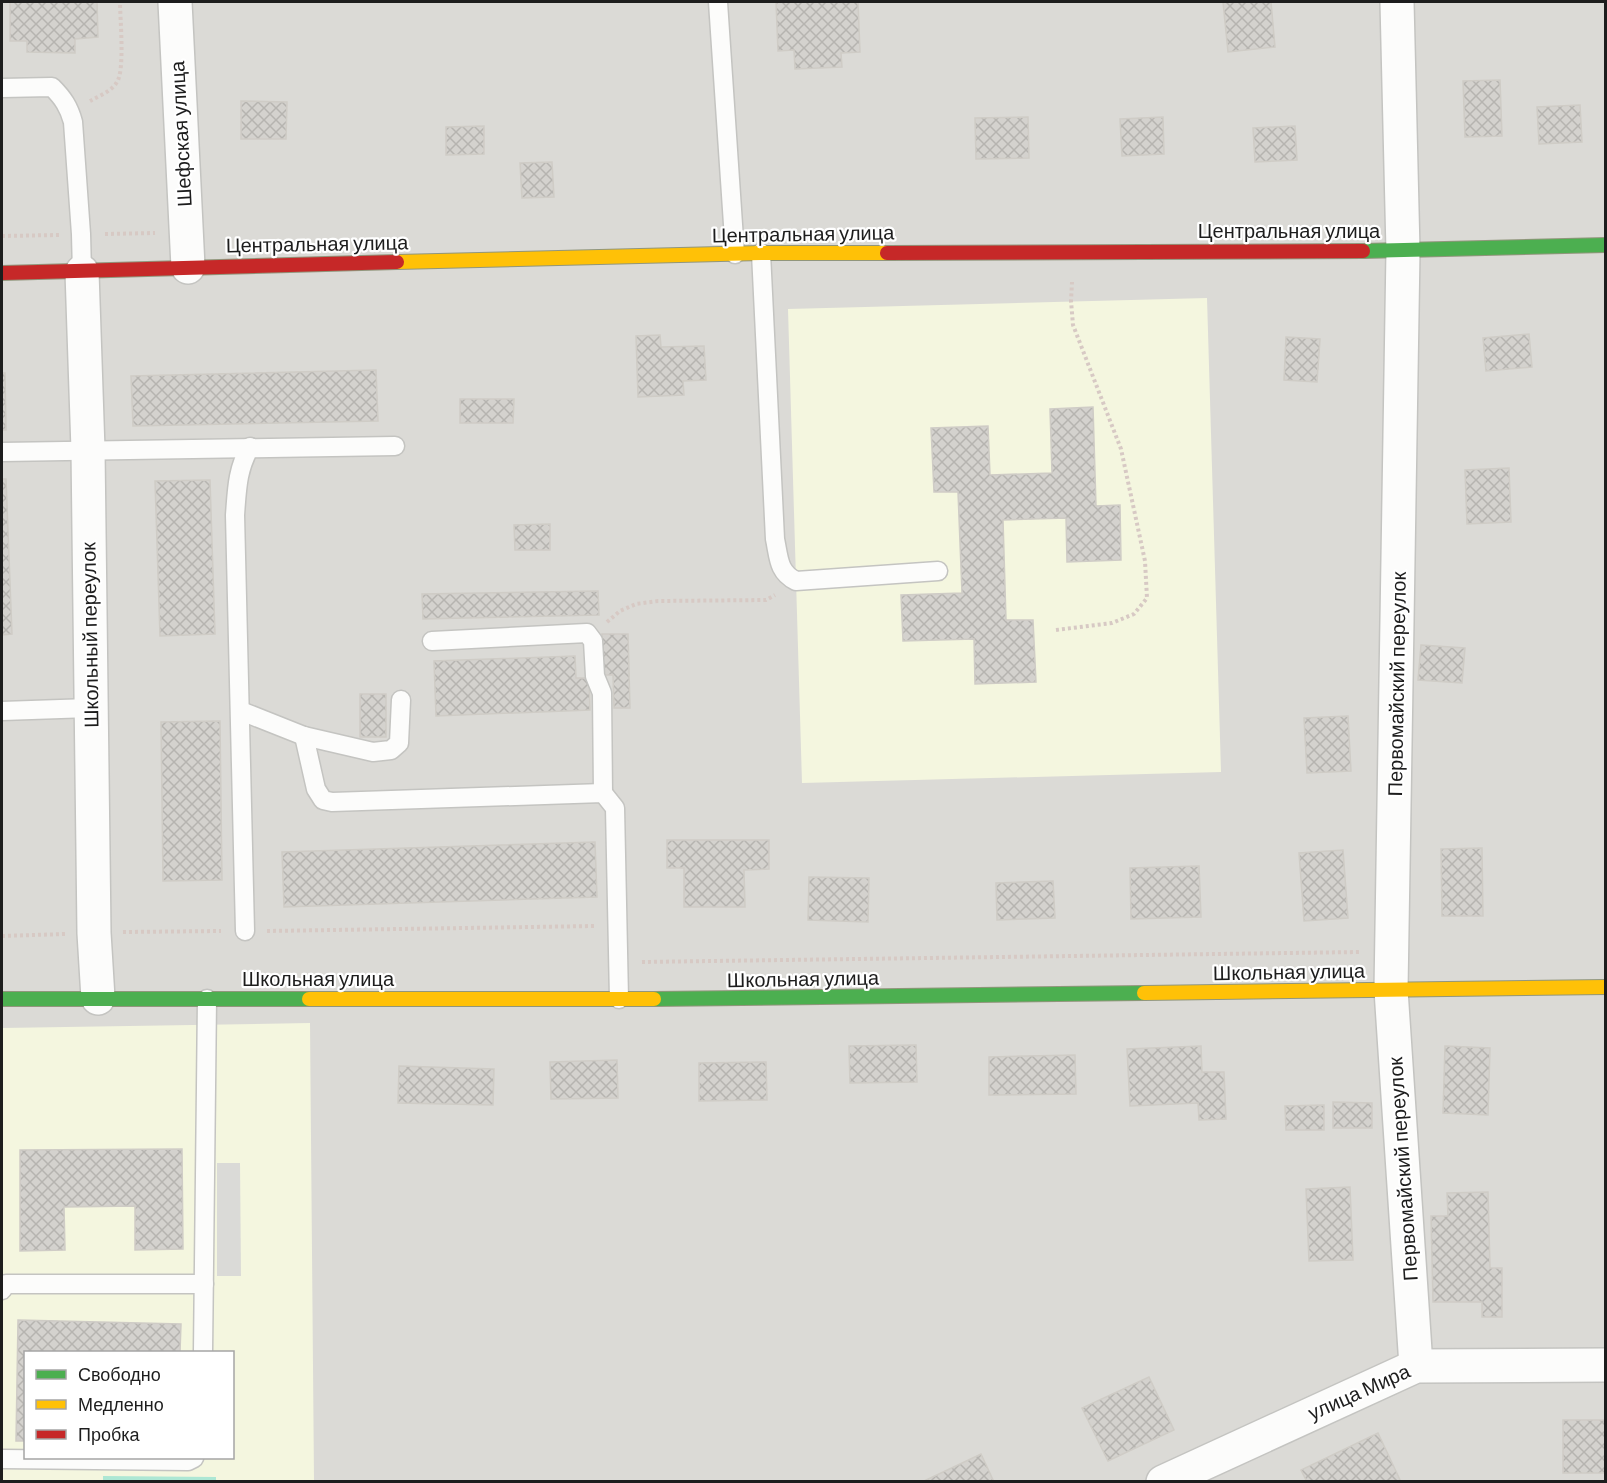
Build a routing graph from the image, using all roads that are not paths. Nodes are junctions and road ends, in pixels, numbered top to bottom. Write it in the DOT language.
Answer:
graph roads {
  1 [pos="175,2"];
  2 [pos="718,2"];
  3 [pos="1397,2"];
  4 [pos="2,88"];
  5 [pos="1605,245"];
  6 [pos="1403,250"];
  7 [pos="761,253"];
  8 [pos="735,254"];
  9 [pos="188,267"];
  10 [pos="82,272"];
  11 [pos="2,273"];
  12 [pos="395,446"];
  13 [pos="250,447"];
  14 [pos="88,450"];
  15 [pos="2,452"];
  16 [pos="938,571"];
  17 [pos="432,641"];
  18 [pos="401,700"];
  19 [pos="90,708"];
  20 [pos="2,711"];
  21 [pos="241,711"];
  22 [pos="304,736"];
  23 [pos="603,793"];
  24 [pos="246,931"];
  25 [pos="1605,987"];
  26 [pos="1391,990"];
  27 [pos="98,998"];
  28 [pos="2,999"];
  29 [pos="207,999"];
  30 [pos="619,999"];
  31 [pos="204,1284"];
  32 [pos="2,1290"];
  33 [pos="203,1351"];
  34 [pos="1605,1365"];
  35 [pos="1416,1366"];
  36 [pos="2,1459"];
  37 [pos="192,1459"];
  38 [pos="1163,1482"];
  1 -- 9 [label="street, Шефская улица"];
  2 -- 8 [label="lane"];
  3 -- 6 [label="street, Первомайский переулок"];
  4 -- 10 [label="lane"];
  5 -- 6 [label="street, Центральная улица"];
  6 -- 7 [label="street, Центральная улица"];
  6 -- 26 [label="street, Первомайский переулок"];
  7 -- 8 [label="street, Центральная улица"];
  7 -- 16 [label="lane"];
  8 -- 9 [label="street, Центральная улица"];
  9 -- 10 [label="street, Центральная улица"];
  10 -- 11 [label="street, Центральная улица"];
  10 -- 14 [label="street, Школьный переулок"];
  12 -- 13 [label="lane"];
  13 -- 14 [label="lane"];
  13 -- 21 [label="lane"];
  14 -- 15 [label="lane"];
  14 -- 19 [label="street, Школьный переулок"];
  17 -- 23 [label="lane"];
  18 -- 22 [label="lane"];
  19 -- 20 [label="lane"];
  19 -- 27 [label="street, Школьный переулок"];
  21 -- 22 [label="lane"];
  21 -- 24 [label="lane"];
  22 -- 23 [label="lane"];
  23 -- 30 [label="lane"];
  25 -- 26 [label="street, Школьная улица"];
  26 -- 30 [label="street, Школьная улица"];
  26 -- 35 [label="street, Первомайский переулок"];
  27 -- 28 [label="street, Школьная улица"];
  27 -- 29 [label="street, Школьная улица"];
  29 -- 30 [label="street, Школьная улица"];
  29 -- 31 [label="lane"];
  31 -- 32 [label="lane"];
  31 -- 33 [label="lane"];
  34 -- 35 [label="street, улица Мира"];
  35 -- 38 [label="street, улица Мира"];
  36 -- 37 [label="lane"];
}
